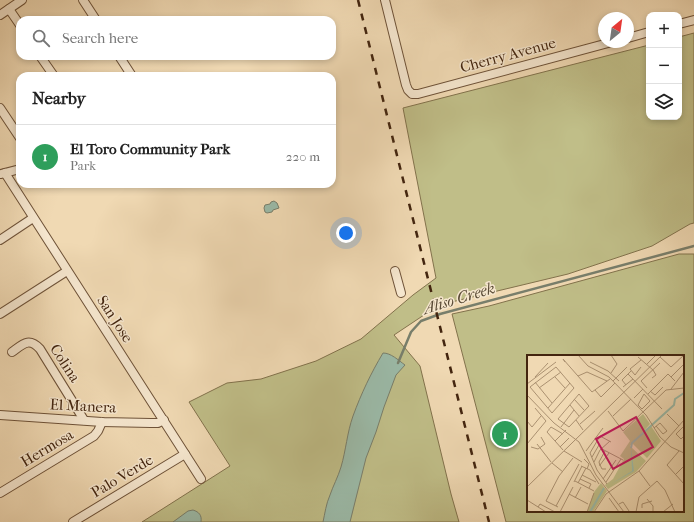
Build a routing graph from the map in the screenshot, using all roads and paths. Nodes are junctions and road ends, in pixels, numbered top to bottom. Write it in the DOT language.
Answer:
graph roads {
  1 [pos="22,0"];
  2 [pos="83,0"];
  3 [pos="385,0"];
  4 [pos="9,9"];
  5 [pos="0,14"];
  6 [pos="93,16"];
  7 [pos="16,19"];
  8 [pos="694,20"];
  9 [pos="682,23"];
  10 [pos="646,33"];
  11 [pos="634,36"];
  12 [pos="598,46"];
  13 [pos="43,60"];
  14 [pos="122,60"];
  15 [pos="51,72"];
  16 [pos="129,72"];
  17 [pos="0,108"];
  18 [pos="16,132"];
  19 [pos="16,170"];
  20 [pos="2,174"];
  21 [pos="34,218"];
  22 [pos="0,240"];
  23 [pos="67,270"];
  24 [pos="395,271"];
  25 [pos="401,293"];
  26 [pos="0,314"];
  27 [pos="12,352"];
  28 [pos="0,415"];
  29 [pos="84,420"];
  30 [pos="164,420"];
  31 [pos="102,422"];
  32 [pos="185,454"];
  33 [pos="202,479"];
  34 [pos="0,493"];
  35 [pos="73,522"];
  1 -- 4 [label="street"];
  2 -- 6 [label="street"];
  3 -- 12 [label="street, Cherry Avenue"];
  4 -- 5 [label="street"];
  4 -- 7 [label="street"];
  8 -- 9 [label="street"];
  10 -- 11 [label="street"];
  13 -- 15 [label="street"];
  14 -- 16 [label="street"];
  17 -- 18 [label="street"];
  19 -- 20 [label="street"];
  20 -- 21 [label="street, San Jose"];
  21 -- 22 [label="street"];
  21 -- 23 [label="street, San Jose"];
  23 -- 26 [label="street"];
  23 -- 30 [label="street, San Jose"];
  24 -- 25 [label="street"];
  27 -- 29 [label="street, Colina"];
  28 -- 29 [label="street, El Manera"];
  29 -- 31 [label="street, El Manera"];
  30 -- 31 [label="street, El Manera"];
  30 -- 32 [label="street, San Jose"];
  31 -- 34 [label="street, Hermosa"];
  32 -- 33 [label="street, San Jose"];
  32 -- 35 [label="street, Palo Verde"];
}
